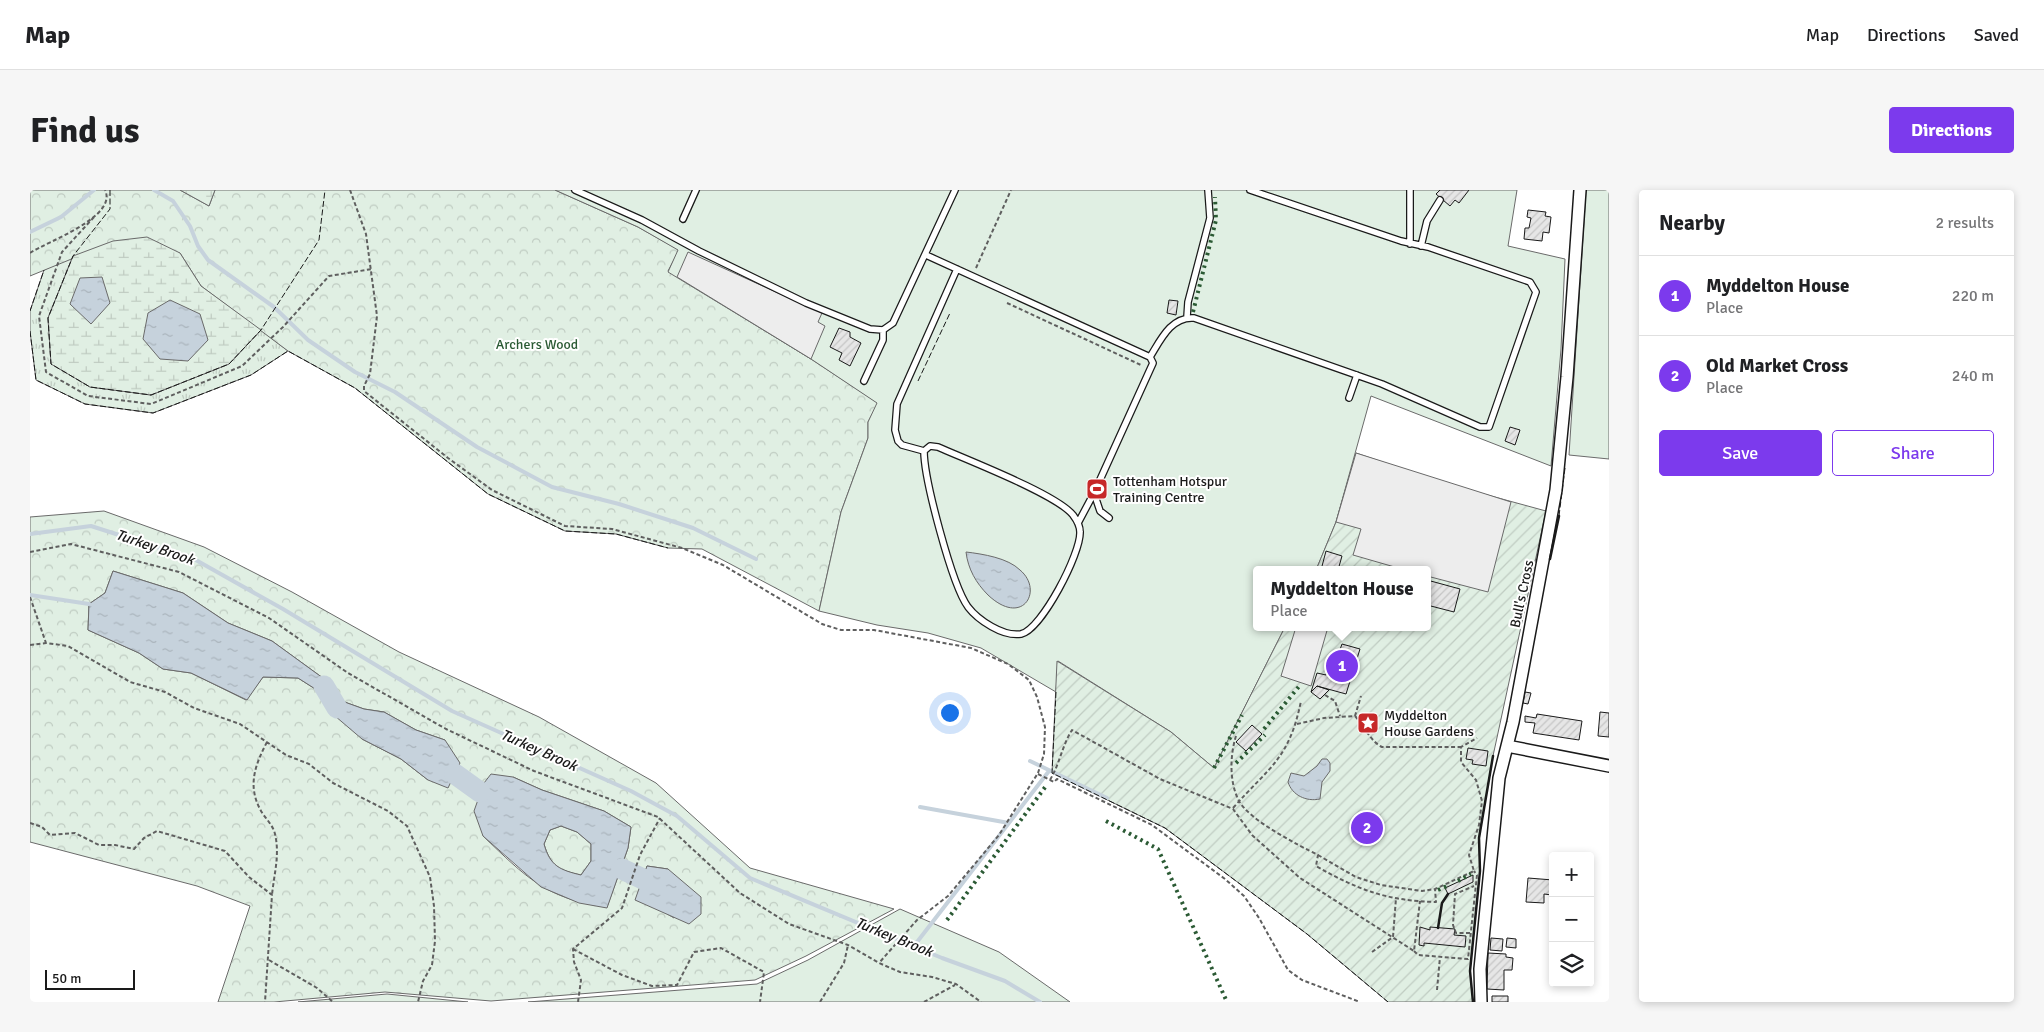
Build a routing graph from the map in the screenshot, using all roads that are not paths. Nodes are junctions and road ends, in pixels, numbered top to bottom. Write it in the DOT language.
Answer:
graph roads {
  1 [pos="575,190"];
  2 [pos="696,190"];
  3 [pos="955,190"];
  4 [pos="1208,190"];
  5 [pos="1250,190"];
  6 [pos="1410,190"];
  7 [pos="1580,190"];
  8 [pos="1440,200"];
  9 [pos="683,219"];
  10 [pos="1410,244"];
  11 [pos="1421,246"];
  12 [pos="926,255"];
  13 [pos="958,269"];
  14 [pos="1187,317"];
  15 [pos="882,330"];
  16 [pos="1150,357"];
  17 [pos="1357,375"];
  18 [pos="864,381"];
  19 [pos="1349,398"];
  20 [pos="924,451"];
  21 [pos="1094,494"];
  22 [pos="1109,518"];
  23 [pos="1078,524"];
  24 [pos="1507,746"];
  25 [pos="1609,766"];
  26 [pos="1481,1002"];
  1 -- 15 [label="lane"];
  2 -- 9 [label="lane"];
  3 -- 12 [label="lane"];
  4 -- 14 [label="lane"];
  5 -- 10 [label="lane"];
  6 -- 10 [label="lane"];
  7 -- 24 [label="street, Bull's Cross"];
  8 -- 11 [label="lane"];
  10 -- 11 [label="lane"];
  11 -- 17 [label="lane"];
  12 -- 13 [label="lane"];
  12 -- 15 [label="lane"];
  13 -- 16 [label="lane"];
  13 -- 20 [label="lane"];
  14 -- 16 [label="lane"];
  14 -- 17 [label="lane"];
  15 -- 18 [label="lane"];
  16 -- 21 [label="lane"];
  17 -- 19 [label="lane"];
  20 -- 23 [label="lane"];
  20 -- 23 [label="lane"];
  21 -- 22 [label="lane"];
  21 -- 23 [label="lane"];
  24 -- 25 [label="street"];
  24 -- 26 [label="street, Bull's Cross"];
}
